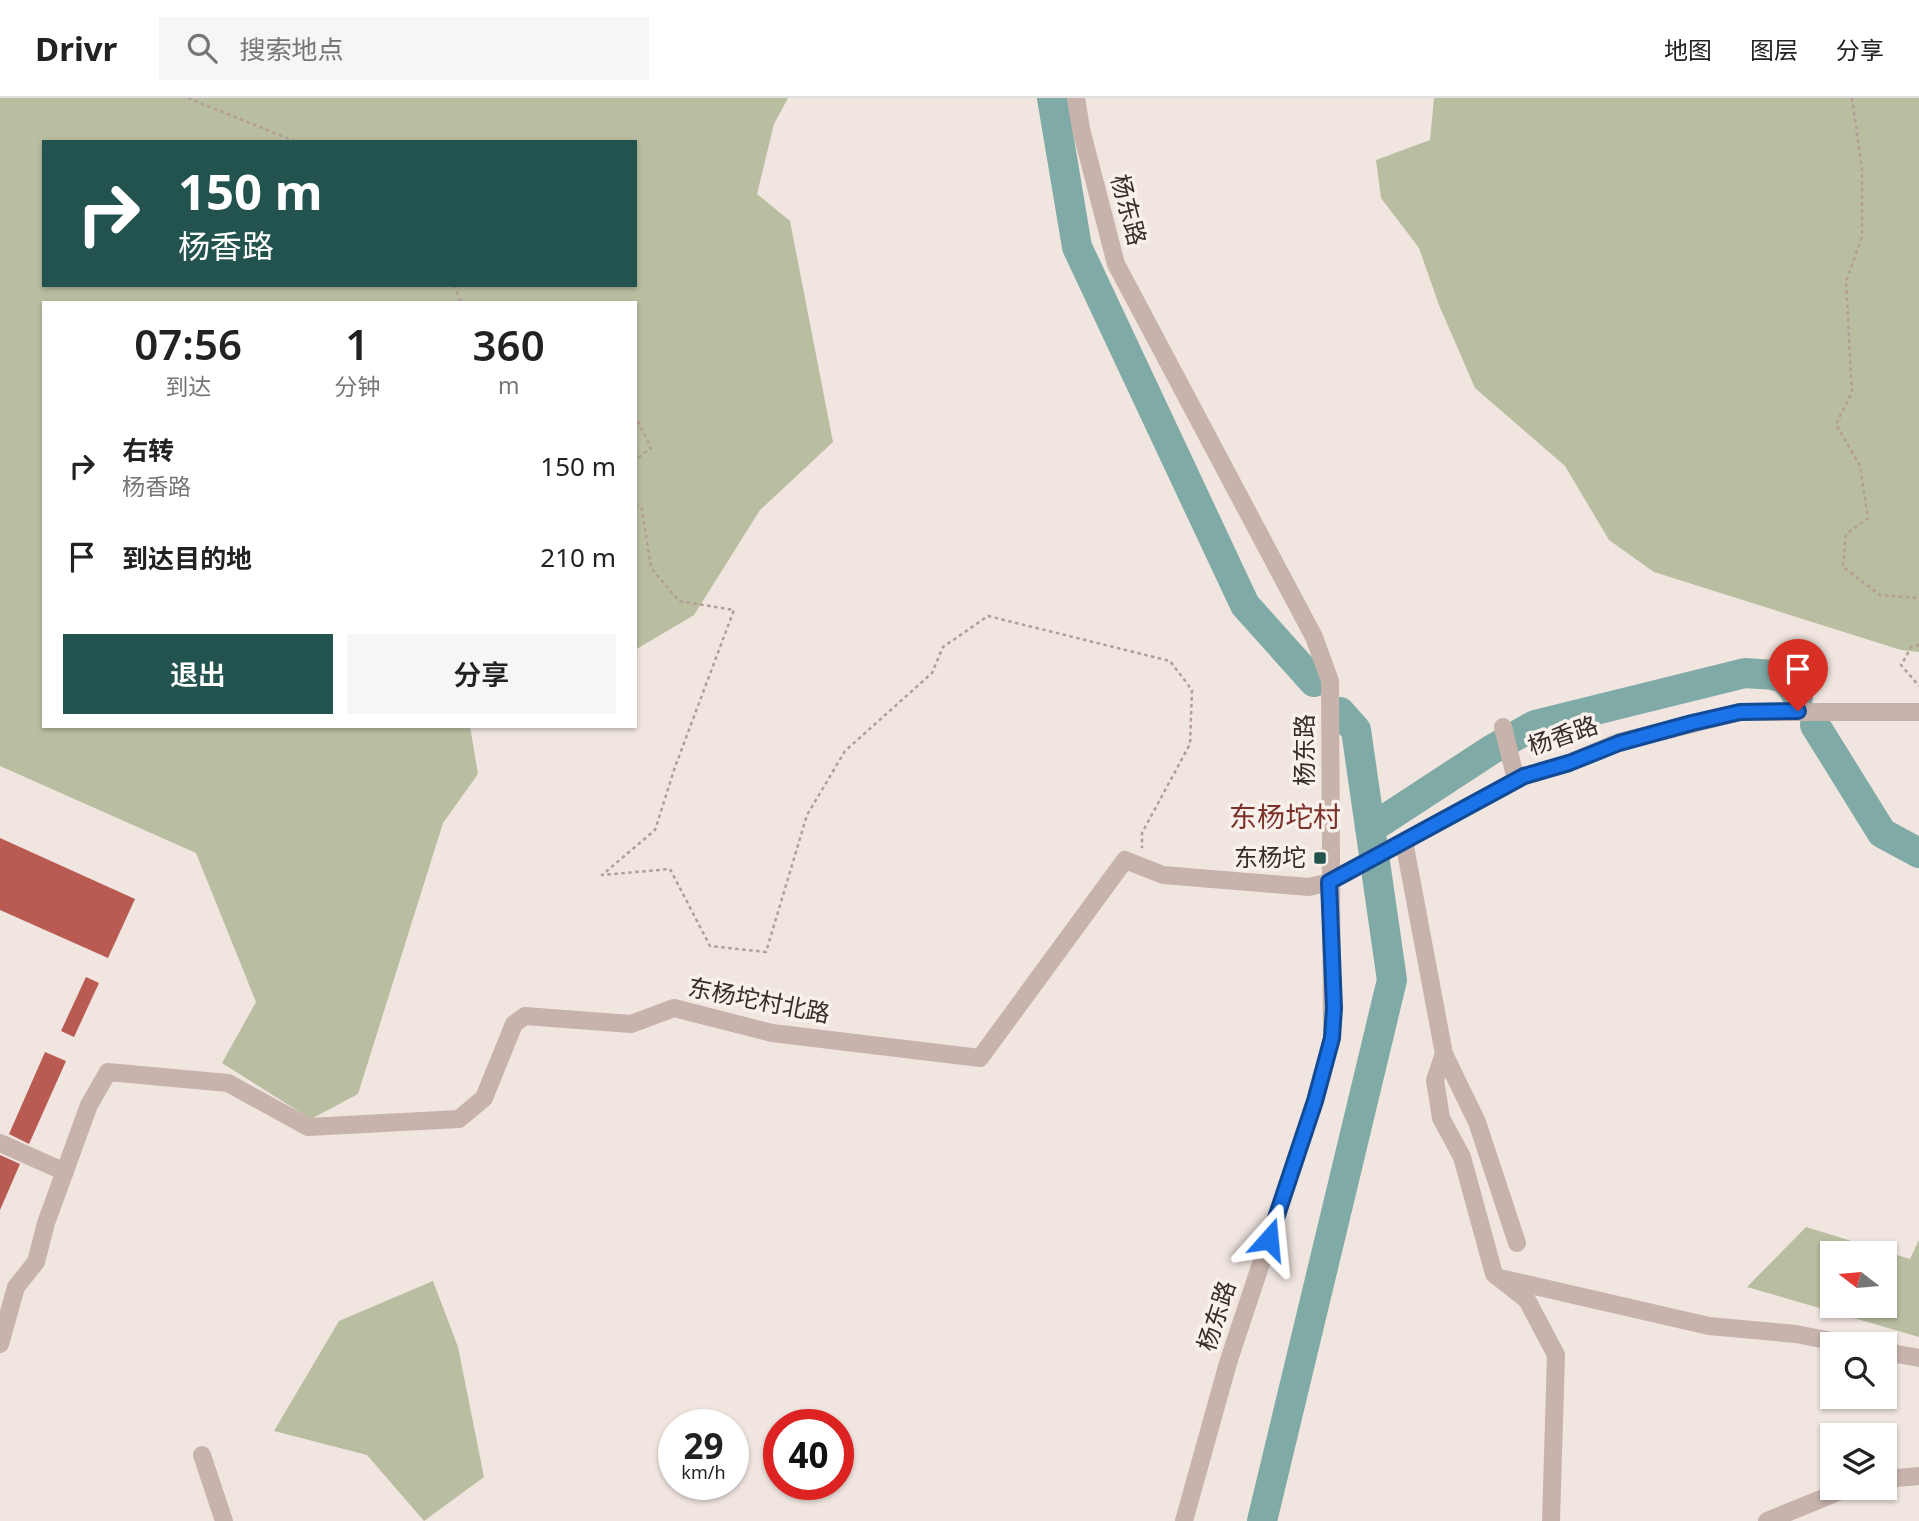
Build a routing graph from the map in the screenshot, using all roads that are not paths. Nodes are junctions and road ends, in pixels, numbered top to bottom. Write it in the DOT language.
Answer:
graph roads {
  1 [pos="1076,98"];
  2 [pos="1919,712"];
  3 [pos="1503,727"];
  4 [pos="1516,780"];
  5 [pos="1397,844"];
  6 [pos="1329,882"];
  7 [pos="1444,1054"];
  8 [pos="0,1143"];
  9 [pos="65,1172"];
  10 [pos="1517,1243"];
  11 [pos="1499,1278"];
  12 [pos="1820,1339"];
  13 [pos="0,1344"];
  14 [pos="1897,1354"];
  15 [pos="1919,1359"];
  16 [pos="202,1455"];
  17 [pos="1919,1476"];
  18 [pos="1897,1478"];
  19 [pos="1820,1499"];
  20 [pos="224,1521"];
  21 [pos="1184,1521"];
  22 [pos="1551,1521"];
  23 [pos="1767,1521"];
  1 -- 6 [label="street, 杨东路"];
  2 -- 4 [label="street, 杨香路"];
  3 -- 4 [label="street"];
  4 -- 5 [label="street, 杨香路"];
  5 -- 6 [label="street, 杨香路"];
  5 -- 7 [label="street"];
  6 -- 9 [label="street, 东杨坨村北路"];
  6 -- 21 [label="street, 杨东路"];
  7 -- 10 [label="street"];
  7 -- 11 [label="street"];
  8 -- 9 [label="street"];
  9 -- 13 [label="street, 东杨坨村北路"];
  11 -- 12 [label="street"];
  11 -- 22 [label="street"];
  14 -- 15 [label="street"];
  16 -- 20 [label="street"];
  17 -- 18 [label="street"];
  19 -- 23 [label="street"];
}
